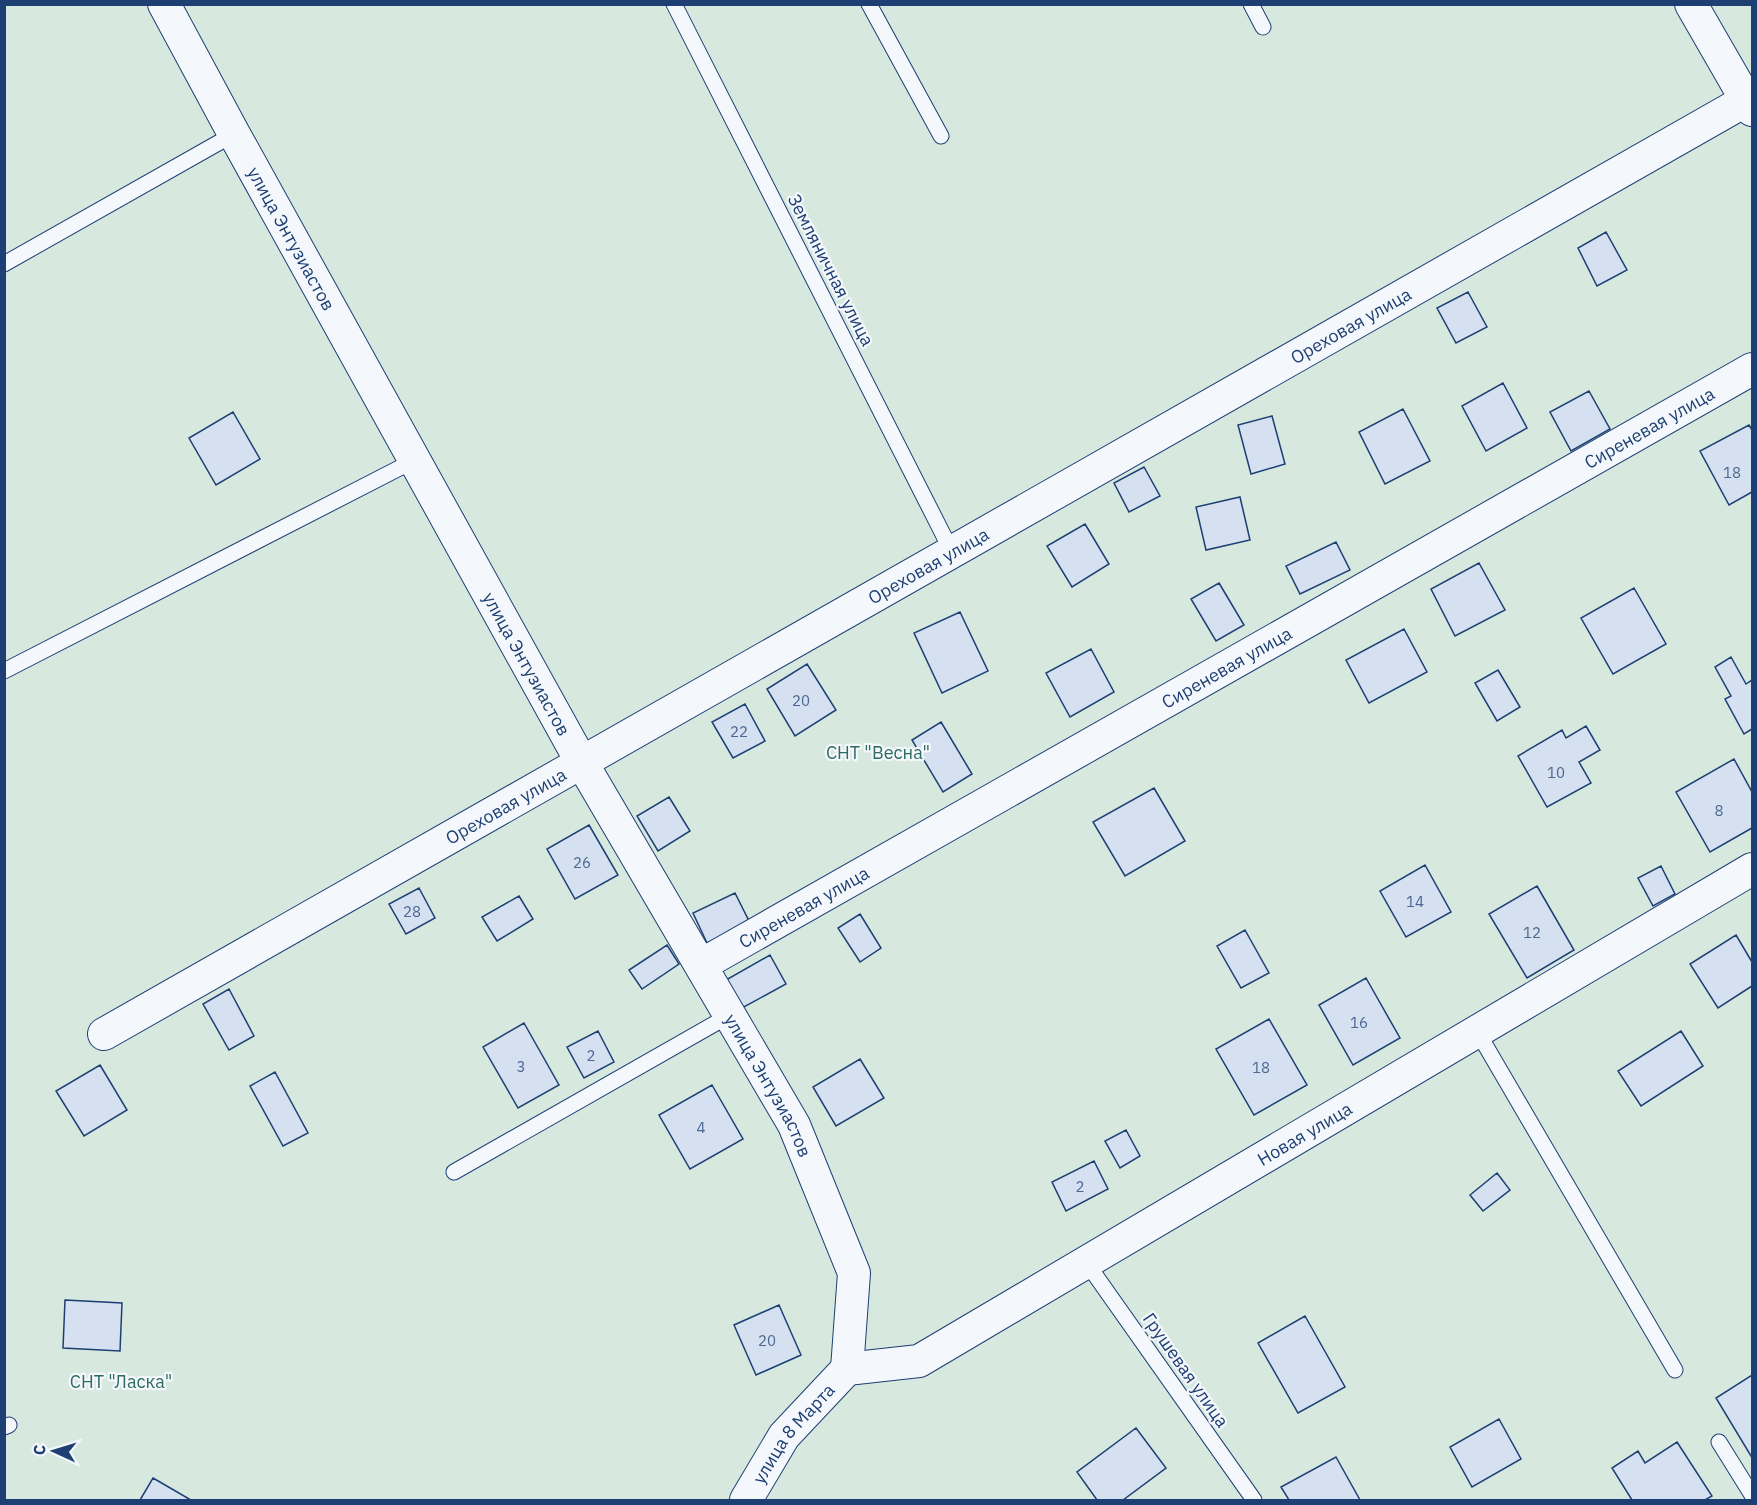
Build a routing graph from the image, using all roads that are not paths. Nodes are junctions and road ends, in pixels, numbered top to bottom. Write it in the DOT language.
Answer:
graph roads {
  1 [pos="164,4"];
  2 [pos="674,4"];
  3 [pos="869,4"];
  4 [pos="1251,4"];
  5 [pos="1691,4"];
  6 [pos="1263,27"];
  7 [pos="1751,102"];
  8 [pos="234,134"];
  9 [pos="941,136"];
  10 [pos="4,264"];
  11 [pos="1752,369"];
  12 [pos="415,460"];
  13 [pos="952,552"];
  14 [pos="4,671"];
  15 [pos="582,763"];
  16 [pos="1752,869"];
  17 [pos="701,965"];
  18 [pos="730,1015"];
  19 [pos="1477,1031"];
  20 [pos="104,1034"];
  21 [pos="454,1172"];
  22 [pos="1086,1262"];
  23 [pos="847,1369"];
  24 [pos="1675,1370"];
  25 [pos="1719,1443"];
  26 [pos="1752,1495"];
  27 [pos="746,1500"];
  28 [pos="1254,1500"];
  1 -- 8 [label="street, улица Энтузиастов"];
  2 -- 13 [label="lane, Земляничная улица"];
  3 -- 9 [label="lane"];
  4 -- 6 [label="lane"];
  5 -- 7 [label="street"];
  7 -- 13 [label="street, Ореховая улица"];
  8 -- 10 [label="lane"];
  8 -- 12 [label="street, улица Энтузиастов"];
  11 -- 17 [label="street, Сиреневая улица"];
  12 -- 14 [label="lane"];
  12 -- 15 [label="street, улица Энтузиастов"];
  13 -- 15 [label="street, Ореховая улица"];
  15 -- 17 [label="street, улица Энтузиастов"];
  15 -- 20 [label="street, Ореховая улица"];
  16 -- 19 [label="street, Новая улица"];
  17 -- 18 [label="street, улица Энтузиастов"];
  18 -- 21 [label="lane"];
  18 -- 23 [label="street, улица Энтузиастов"];
  19 -- 22 [label="street, Новая улица"];
  19 -- 24 [label="lane"];
  22 -- 23 [label="street, Новая улица"];
  22 -- 28 [label="lane, Грушевая улица"];
  23 -- 27 [label="street, улица 8 Марта"];
  25 -- 26 [label="lane"];
}
